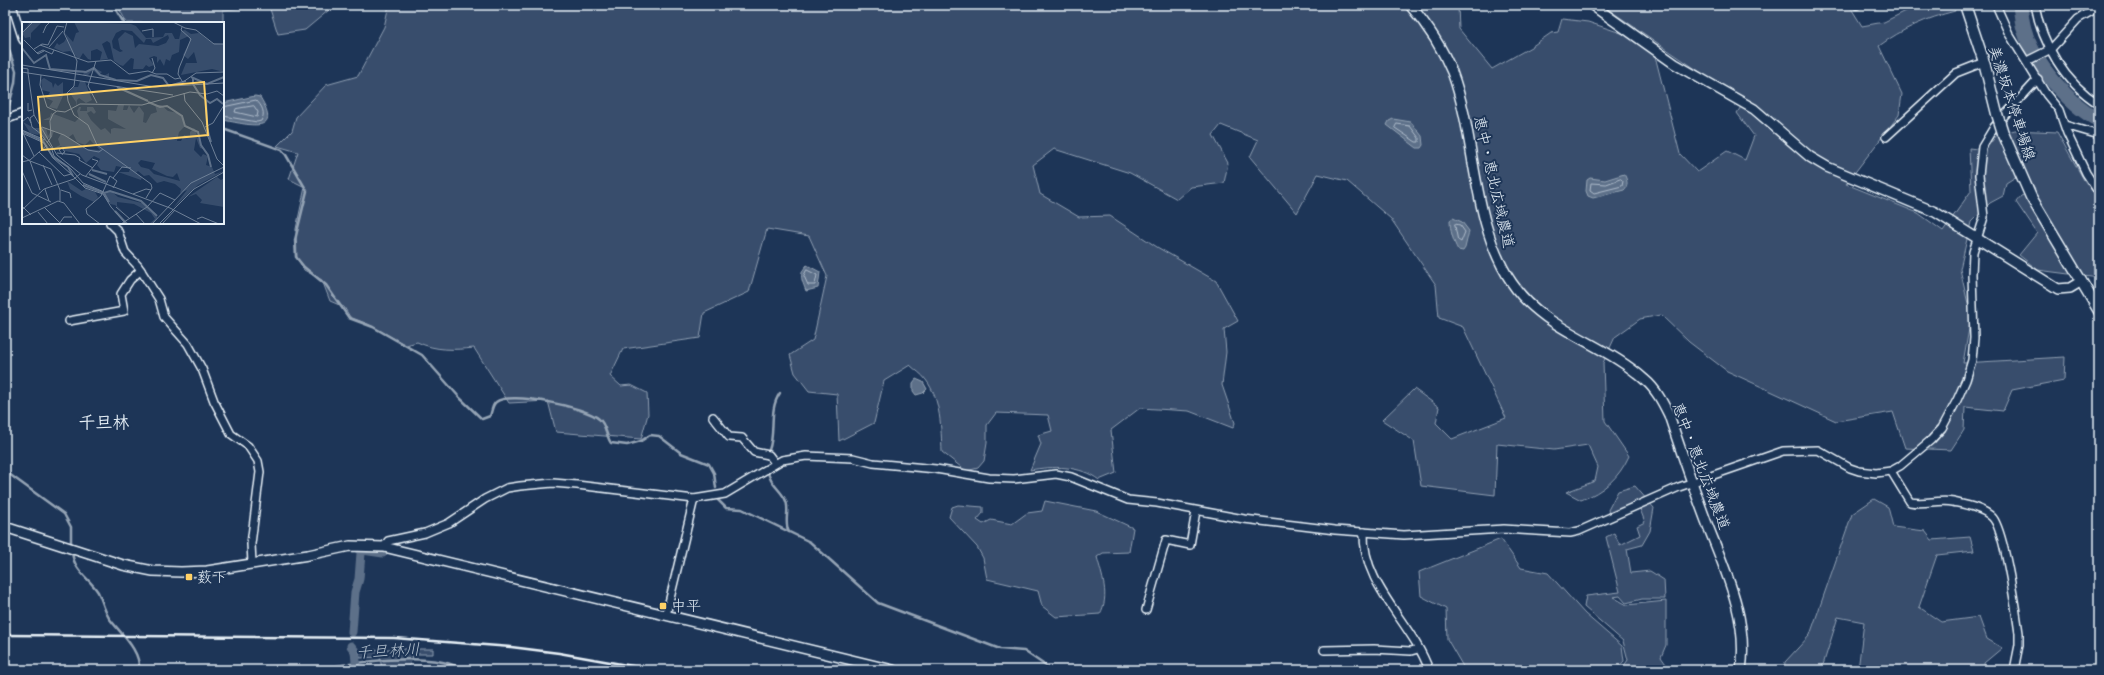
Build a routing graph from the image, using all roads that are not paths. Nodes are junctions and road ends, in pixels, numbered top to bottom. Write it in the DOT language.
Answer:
graph roads {
  1 [pos="12,5"];
  2 [pos="1410,5"];
  3 [pos="1592,5"];
  4 [pos="1964,5"];
  5 [pos="1996,5"];
  6 [pos="2035,5"];
  7 [pos="2099,7"];
  8 [pos="22,37"];
  9 [pos="2049,50"];
  10 [pos="2029,60"];
  11 [pos="1984,62"];
  12 [pos="2038,79"];
  13 [pos="2099,104"];
  14 [pos="22,113"];
  15 [pos="5,120"];
  16 [pos="2064,125"];
  17 [pos="2099,136"];
  18 [pos="1886,137"];
  19 [pos="2099,193"];
  20 [pos="111,224"];
  21 [pos="1978,240"];
  22 [pos="141,270"];
  23 [pos="2080,282"];
  24 [pos="2099,311"];
  25 [pos="68,321"];
  26 [pos="713,417"];
  27 [pos="775,463"];
  28 [pos="1891,471"];
  29 [pos="1692,483"];
  30 [pos="694,499"];
  31 [pos="1196,511"];
  32 [pos="5,527"];
  33 [pos="1364,532"];
  34 [pos="384,547"];
  35 [pos="252,563"];
  36 [pos="1146,610"];
  37 [pos="666,615"];
  38 [pos="1418,648"];
  39 [pos="1324,650"];
  40 [pos="893,670"];
  41 [pos="1428,670"];
  42 [pos="1741,670"];
  43 [pos="2014,670"];
  1 -- 8 [label="street"];
  2 -- 29 [label="street, 恵中・恵北広域農道"];
  3 -- 21 [label="street"];
  4 -- 11 [label="main road, 美濃坂本停車場線"];
  5 -- 10 [label="street"];
  6 -- 9 [label="street"];
  7 -- 9 [label="street"];
  9 -- 10 [label="street"];
  9 -- 13 [label="street"];
  10 -- 12 [label="street"];
  11 -- 18 [label="street"];
  11 -- 23 [label="main road, 美濃坂本停車場線, bridge"];
  12 -- 16 [label="street"];
  12 -- 21 [label="street"];
  14 -- 15 [label="street"];
  16 -- 17 [label="street"];
  16 -- 19 [label="street"];
  20 -- 22 [label="street"];
  21 -- 23 [label="street"];
  21 -- 28 [label="street"];
  22 -- 25 [label="street"];
  22 -- 35 [label="street"];
  23 -- 24 [label="main road, 美濃坂本停車場線"];
  26 -- 27 [label="street"];
  27 -- 30 [label="street"];
  27 -- 31 [label="street"];
  28 -- 29 [label="street"];
  28 -- 43 [label="street"];
  29 -- 33 [label="street"];
  29 -- 42 [label="street, 恵中・恵北広域農道"];
  30 -- 34 [label="street"];
  30 -- 37 [label="street"];
  31 -- 33 [label="street"];
  31 -- 36 [label="street"];
  32 -- 35 [label="street"];
  33 -- 38 [label="street"];
  34 -- 35 [label="street"];
  34 -- 37 [label="street"];
  37 -- 40 [label="street"];
  38 -- 39 [label="street"];
  38 -- 41 [label="street"];
}
